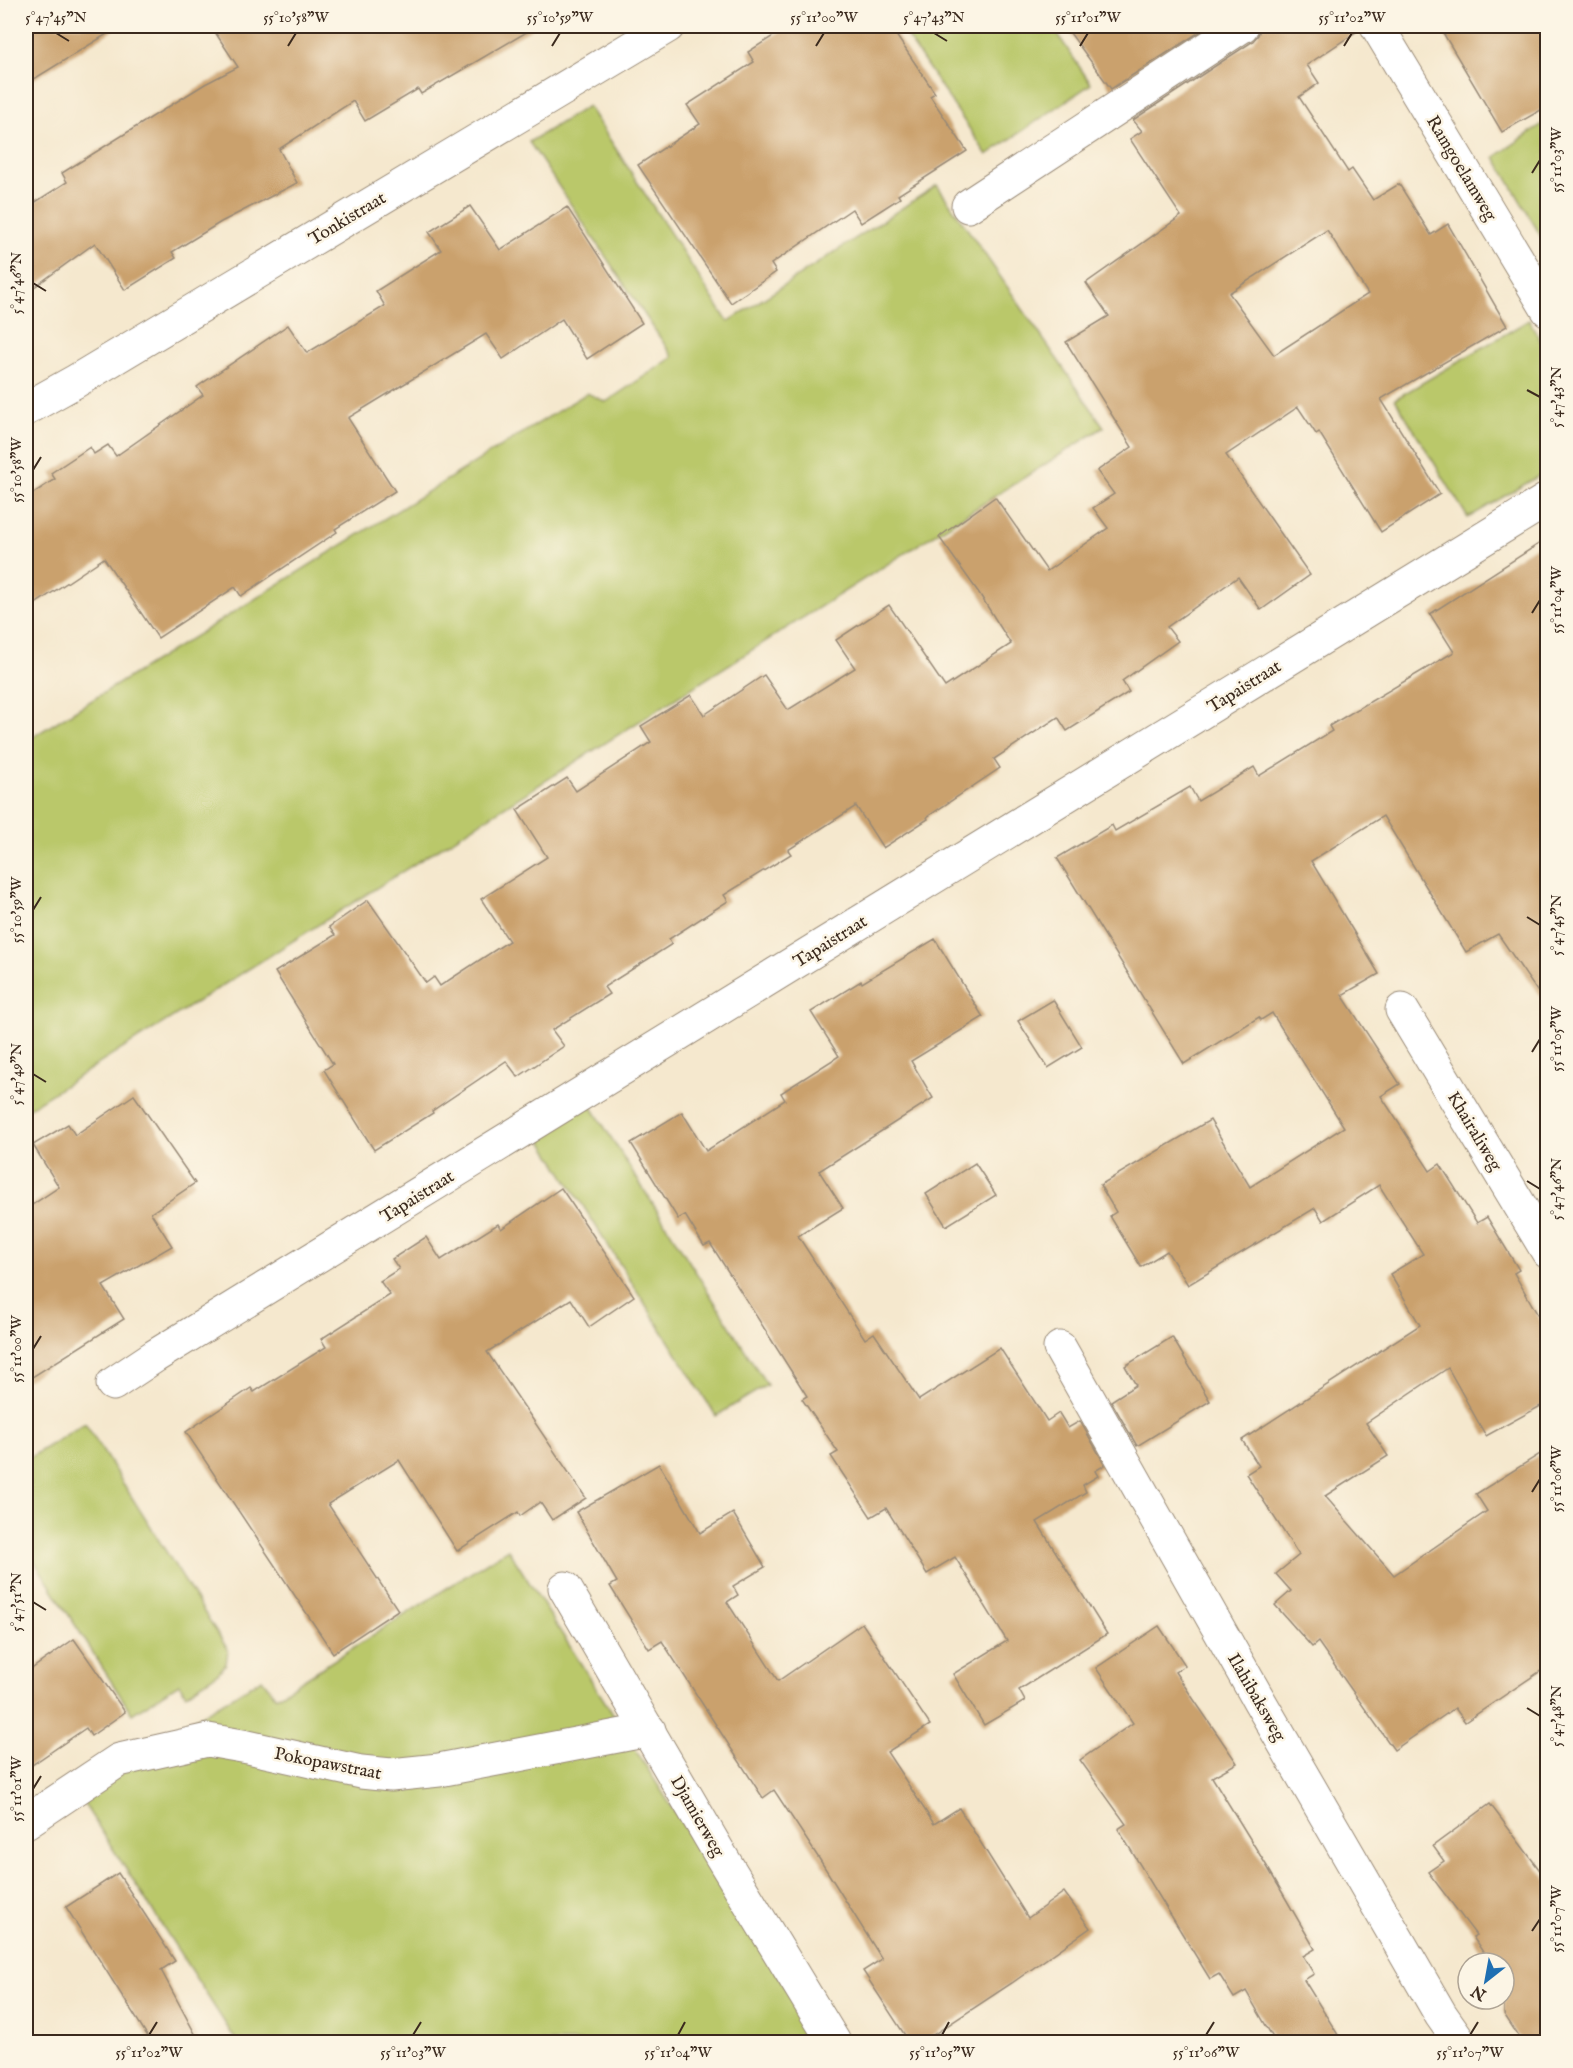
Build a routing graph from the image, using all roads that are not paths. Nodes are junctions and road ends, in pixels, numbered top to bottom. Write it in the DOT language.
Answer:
graph roads {
  1 [pos="668,26"];
  2 [pos="1242,26"];
  3 [pos="1377,26"];
  4 [pos="968,206"];
  5 [pos="1548,310"];
  6 [pos="26,409"];
  7 [pos="1548,499"];
  8 [pos="1402,1010"];
  9 [pos="1548,1252"];
  10 [pos="1060,1348"];
  11 [pos="113,1384"];
  12 [pos="565,1588"];
  13 [pos="649,1730"];
  14 [pos="26,1822"];
  15 [pos="834,2043"];
  16 [pos="1460,2043"];
  1 -- 6 [label="street, Tonkistraat"];
  2 -- 4 [label="street"];
  3 -- 5 [label="street, Ramgoelamweg"];
  7 -- 11 [label="street, Tapaistraat"];
  8 -- 9 [label="street, Khairaliweg"];
  10 -- 16 [label="street, Ilahibaksweg"];
  12 -- 13 [label="street, Djamierweg"];
  13 -- 14 [label="street, Pokopawstraat"];
  13 -- 15 [label="street, Djamierweg"];
}
